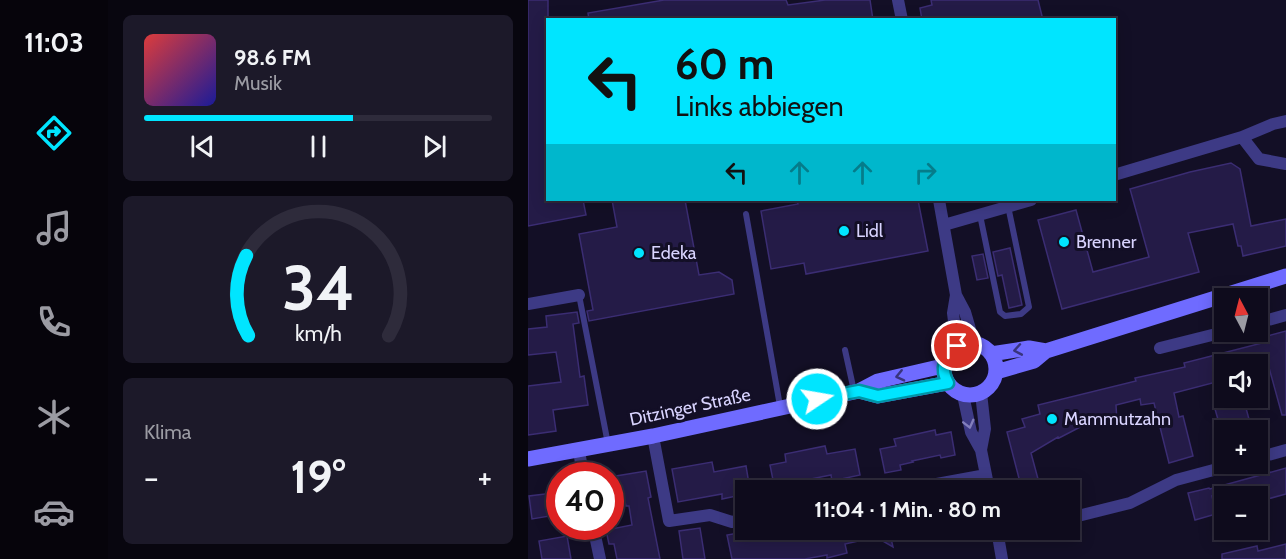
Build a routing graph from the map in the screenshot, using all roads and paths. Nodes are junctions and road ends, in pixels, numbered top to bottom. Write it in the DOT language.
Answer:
graph roads {
  1 [pos="898,0"];
  2 [pos="902,18"];
  3 [pos="1286,121"];
  4 [pos="1242,137"];
  5 [pos="1286,164"];
  6 [pos="1116,174"];
  7 [pos="939,201"];
  8 [pos="1027,201"];
  9 [pos="1008,206"];
  10 [pos="746,214"];
  11 [pos="980,215"];
  12 [pos="944,225"];
  13 [pos="1286,276"];
  14 [pos="579,295"];
  15 [pos="956,295"];
  16 [pos="528,304"];
  17 [pos="1286,315"];
  18 [pos="1268,320"];
  19 [pos="1214,334"];
  20 [pos="974,343"];
  21 [pos="957,346"];
  22 [pos="1160,348"];
  23 [pos="845,350"];
  24 [pos="1046,351"];
  25 [pos="991,354"];
  26 [pos="943,366"];
  27 [pos="996,372"];
  28 [pos="948,383"];
  29 [pos="856,391"];
  30 [pos="981,393"];
  31 [pos="963,395"];
  32 [pos="780,407"];
  33 [pos="653,436"];
  34 [pos="608,444"];
  35 [pos="579,450"];
  36 [pos="981,450"];
  37 [pos="1286,450"];
  38 [pos="1268,455"];
  39 [pos="528,459"];
  40 [pos="581,462"];
  41 [pos="1214,470"];
  42 [pos="986,475"];
  43 [pos="959,480"];
  44 [pos="987,480"];
  45 [pos="1080,516"];
  46 [pos="735,522"];
  47 [pos="596,540"];
  48 [pos="999,540"];
  49 [pos="600,559"];
  50 [pos="1002,559"];
  1 -- 2 [label="street"];
  3 -- 4 [label="street"];
  4 -- 5 [label="street"];
  4 -- 6 [label="street"];
  7 -- 12 [label="street"];
  8 -- 9 [label="street"];
  9 -- 11 [label="street"];
  9 -- 11 [label="lane"];
  10 -- 32 [label="lane"];
  11 -- 12 [label="street"];
  12 -- 15 [label="street"];
  13 -- 24 [label="street"];
  14 -- 16 [label="street"];
  14 -- 34 [label="lane"];
  15 -- 20 [label="street"];
  15 -- 21 [label="street"];
  17 -- 18 [label="street"];
  19 -- 22 [label="street"];
  20 -- 21 [label="street"];
  20 -- 25 [label="street"];
  21 -- 26 [label="street"];
  23 -- 29 [label="lane"];
  24 -- 25 [label="street, one-way"];
  24 -- 27 [label="street"];
  25 -- 27 [label="street"];
  26 -- 28 [label="street"];
  26 -- 29 [label="street, Ditzinger Straße, one-way"];
  27 -- 30 [label="street"];
  28 -- 29 [label="street, Ditzinger Straße"];
  28 -- 31 [label="street"];
  29 -- 32 [label="street, Ditzinger Straße"];
  30 -- 31 [label="street"];
  30 -- 36 [label="street"];
  31 -- 36 [label="street, one-way"];
  32 -- 33 [label="street, Ditzinger Straße"];
  33 -- 34 [label="street, Ditzinger Straße"];
  33 -- 46 [label="street"];
  34 -- 35 [label="street, Ditzinger Straße"];
  35 -- 39 [label="street, Ditzinger Straße"];
  35 -- 40 [label="street"];
  36 -- 42 [label="street"];
  37 -- 38 [label="street"];
  41 -- 45 [label="street"];
  42 -- 43 [label="street"];
  42 -- 44 [label="street"];
  47 -- 49 [label="street"];
  48 -- 50 [label="street"];
}
